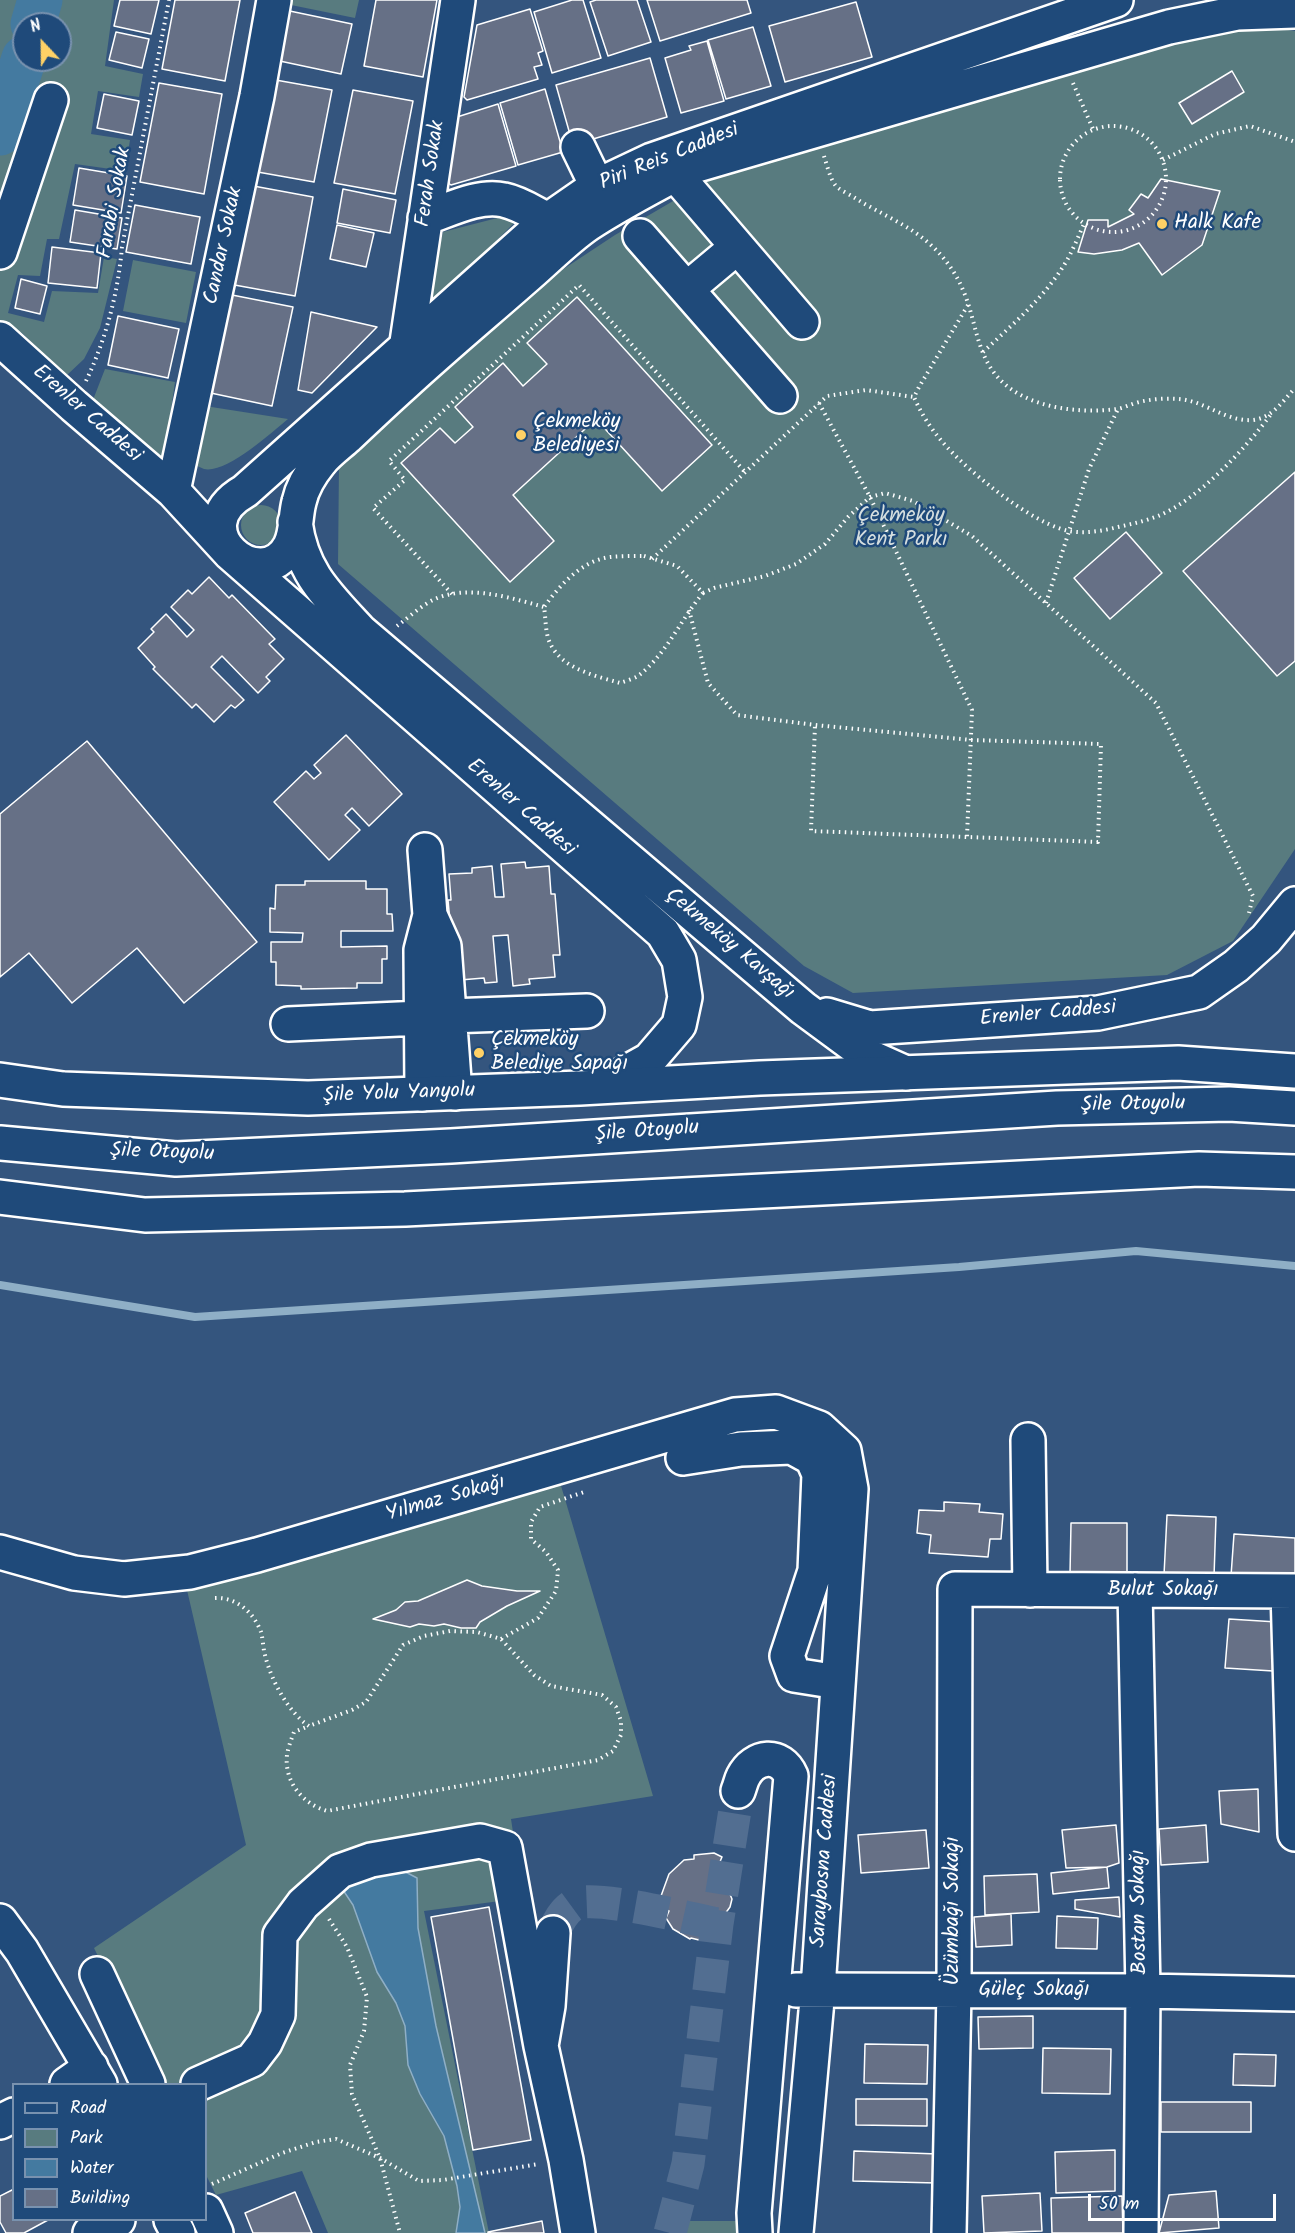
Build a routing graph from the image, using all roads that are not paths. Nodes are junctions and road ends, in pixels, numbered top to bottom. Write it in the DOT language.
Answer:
graph roads {
  1 [pos="274,0"];
  2 [pos="1116,0"];
  3 [pos="1289,0"];
  4 [pos="463,2"];
  5 [pos="1295,6"];
  6 [pos="1295,11"];
  7 [pos="51,100"];
  8 [pos="578,147"];
  9 [pos="675,174"];
  10 [pos="597,186"];
  11 [pos="425,218"];
  12 [pos="548,220"];
  13 [pos="640,236"];
  14 [pos="736,248"];
  15 [pos="0,252"];
  16 [pos="687,289"];
  17 [pos="802,322"];
  18 [pos="0,339"];
  19 [pos="406,349"];
  20 [pos="780,396"];
  21 [pos="173,490"];
  22 [pos="245,491"];
  23 [pos="296,528"];
  24 [pos="230,553"];
  25 [pos="425,850"];
  26 [pos="1295,904"];
  27 [pos="435,1006"];
  28 [pos="802,1008"];
  29 [pos="587,1011"];
  30 [pos="288,1024"];
  31 [pos="1295,1071"];
  32 [pos="906,1073"];
  33 [pos="0,1080"];
  34 [pos="602,1086"];
  35 [pos="455,1093"];
  36 [pos="422,1094"];
  37 [pos="1295,1108"];
  38 [pos="0,1143"];
  39 [pos="1223,1170"];
  40 [pos="1295,1172"];
  41 [pos="1295,1185"];
  42 [pos="0,1197"];
  43 [pos="1028,1440"];
  44 [pos="683,1458"];
  45 [pos="851,1489"];
  46 [pos="0,1552"];
  47 [pos="955,1589"];
  48 [pos="1030,1590"];
  49 [pos="1135,1590"];
  50 [pos="1292,1591"];
  51 [pos="838,1682"];
  52 [pos="738,1791"];
  53 [pos="1295,1834"];
  54 [pos="0,1921"];
  55 [pos="553,1933"];
  56 [pos="11,1957"];
  57 [pos="97,1974"];
  58 [pos="818,1989"];
  59 [pos="773,1990"];
  60 [pos="954,1991"];
  61 [pos="1143,1991"];
  62 [pos="1295,1994"];
  63 [pos="541,2046"];
  64 [pos="86,2079"];
  65 [pos="147,2083"];
  66 [pos="202,2083"];
  67 [pos="207,2213"];
  68 [pos="116,2221"];
  69 [pos="90,2233"];
  70 [pos="216,2233"];
  71 [pos="578,2233"];
  72 [pos="755,2233"];
  73 [pos="796,2233"];
  74 [pos="949,2233"];
  75 [pos="1141,2233"];
  1 -- 21 [label="main road, Candar Sokak"];
  2 -- 10 [label="main road, Piri Reis Caddesi"];
  3 -- 5 [label="main road"];
  4 -- 11 [label="main road, Ferah Sokak"];
  6 -- 9 [label="main road"];
  7 -- 15 [label="main road"];
  8 -- 10 [label="main road"];
  9 -- 14 [label="main road"];
  9 -- 23 [label="main road"];
  10 -- 12 [label="main road, Piri Reis Caddesi"];
  11 -- 12 [label="main road"];
  11 -- 19 [label="main road, Ferah Sokak"];
  12 -- 19 [label="main road, Piri Reis Caddesi"];
  13 -- 16 [label="main road"];
  14 -- 16 [label="main road"];
  14 -- 17 [label="main road"];
  16 -- 20 [label="main road"];
  18 -- 21 [label="main road, Erenler Caddesi"];
  19 -- 22 [label="main road, Piri Reis Caddesi"];
  21 -- 22 [label="main road"];
  21 -- 24 [label="main road, Erenler Caddesi"];
  22 -- 23 [label="main road"];
  22 -- 24 [label="main road"];
  23 -- 24 [label="main road"];
  23 -- 28 [label="main road, Çekmeköy Kavşağı"];
  24 -- 34 [label="main road, Erenler Caddesi"];
  25 -- 27 [label="main road"];
  26 -- 28 [label="main road, Erenler Caddesi"];
  27 -- 29 [label="main road"];
  27 -- 30 [label="main road"];
  27 -- 35 [label="main road"];
  27 -- 36 [label="main road"];
  28 -- 32 [label="main road, Çekmeköy Kavşağı"];
  31 -- 32 [label="main road, Çekmeköy Kavşağı"];
  32 -- 34 [label="main road, Şile Yolu Yanyolu"];
  33 -- 36 [label="main road, Şile Yolu Yanyolu"];
  34 -- 35 [label="main road, Şile Yolu Yanyolu"];
  35 -- 36 [label="main road, Şile Yolu Yanyolu"];
  37 -- 38 [label="main road, Şile Otoyolu"];
  39 -- 40 [label="main road"];
  39 -- 41 [label="main road"];
  39 -- 42 [label="main road"];
  43 -- 48 [label="main road"];
  44 -- 51 [label="main road"];
  45 -- 46 [label="main road, Yılmaz Sokağı"];
  45 -- 51 [label="main road, Saraybosna Caddesi"];
  47 -- 48 [label="main road, Bulut Sokağı"];
  47 -- 60 [label="main road, Üzümbağı Sokağı"];
  48 -- 49 [label="main road, Bulut Sokağı"];
  49 -- 50 [label="main road, Bulut Sokağı"];
  49 -- 61 [label="main road, Bostan Sokağı"];
  50 -- 53 [label="main road"];
  51 -- 58 [label="main road, Saraybosna Caddesi"];
  52 -- 59 [label="main road"];
  54 -- 56 [label="main road"];
  55 -- 63 [label="main road"];
  56 -- 64 [label="main road"];
  57 -- 65 [label="main road"];
  58 -- 59 [label="main road, Güleç Sokağı"];
  58 -- 60 [label="main road, Güleç Sokağı"];
  58 -- 73 [label="main road, Saraybosna Caddesi"];
  59 -- 72 [label="main road"];
  60 -- 61 [label="main road, Güleç Sokağı"];
  60 -- 74 [label="main road, Üzümbağı Sokağı"];
  61 -- 62 [label="main road, Güleç Sokağı"];
  61 -- 75 [label="main road, Bostan Sokağı"];
  63 -- 66 [label="main road"];
  63 -- 71 [label="main road"];
  67 -- 70 [label="main road"];
  68 -- 69 [label="main road"];
}
